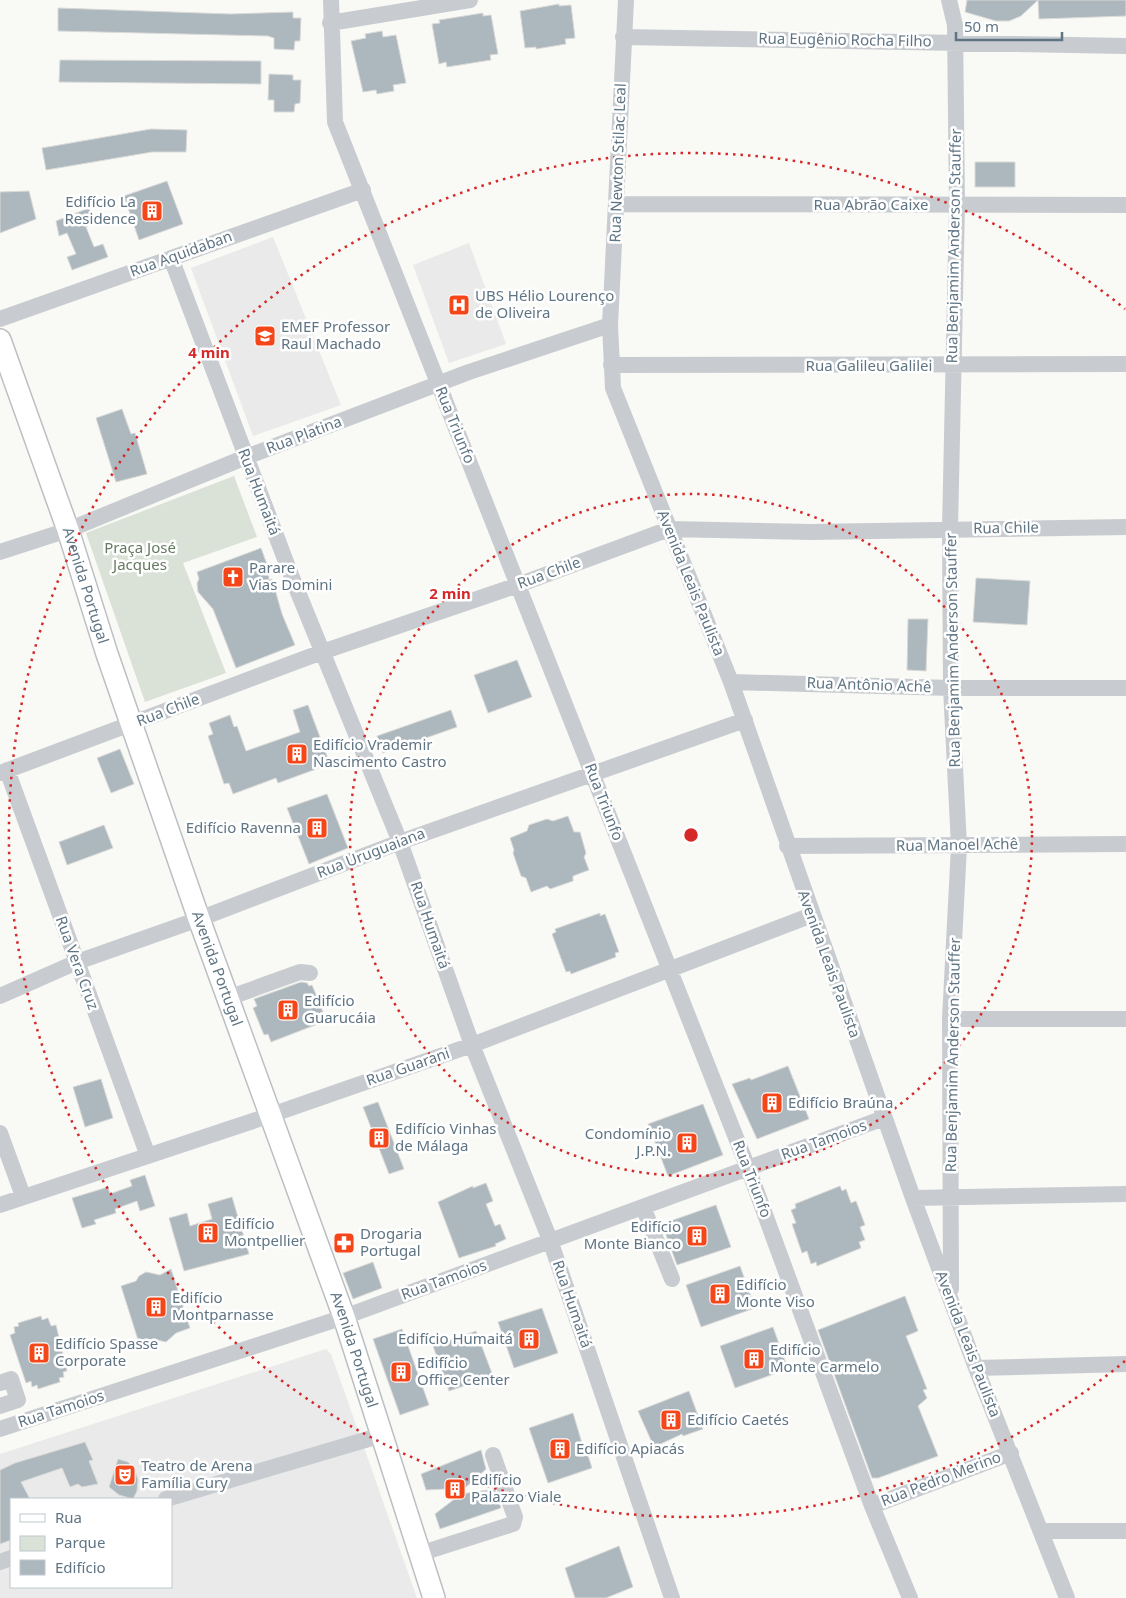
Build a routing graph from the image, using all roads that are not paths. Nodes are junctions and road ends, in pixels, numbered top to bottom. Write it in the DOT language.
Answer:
graph roads {
  1 [pos="330,0"];
  2 [pos="470,0"];
  3 [pos="626,0"];
  4 [pos="949,0"];
  5 [pos="330,23"];
  6 [pos="623,37"];
  7 [pos="955,42"];
  8 [pos="1126,46"];
  9 [pos="363,190"];
  10 [pos="616,204"];
  11 [pos="1126,204"];
  12 [pos="957,205"];
  13 [pos="171,258"];
  14 [pos="0,319"];
  15 [pos="610,325"];
  16 [pos="0,340"];
  17 [pos="1126,364"];
  18 [pos="611,365"];
  19 [pos="952,366"];
  20 [pos="438,383"];
  21 [pos="246,457"];
  22 [pos="1126,526"];
  23 [pos="669,529"];
  24 [pos="950,529"];
  25 [pos="68,530"];
  26 [pos="0,552"];
  27 [pos="518,585"];
  28 [pos="322,652"];
  29 [pos="731,682"];
  30 [pos="951,688"];
  31 [pos="1126,688"];
  32 [pos="745,720"];
  33 [pos="132,724"];
  34 [pos="4,772"];
  35 [pos="593,773"];
  36 [pos="400,842"];
  37 [pos="1126,844"];
  38 [pos="788,846"];
  39 [pos="959,846"];
  40 [pos="812,915"];
  41 [pos="199,919"];
  42 [pos="77,962"];
  43 [pos="670,970"];
  44 [pos="310,973"];
  45 [pos="0,996"];
  46 [pos="228,998"];
  47 [pos="950,1018"];
  48 [pos="1126,1019"];
  49 [pos="472,1045"];
  50 [pos="271,1115"];
  51 [pos="884,1118"];
  52 [pos="0,1133"];
  53 [pos="148,1156"];
  54 [pos="748,1168"];
  55 [pos="1126,1194"];
  56 [pos="24,1196"];
  57 [pos="913,1198"];
  58 [pos="951,1198"];
  59 [pos="0,1205"];
  60 [pos="643,1207"];
  61 [pos="550,1240"];
  62 [pos="672,1279"];
  63 [pos="951,1302"];
  64 [pos="344,1317"];
  65 [pos="1126,1364"];
  66 [pos="976,1368"];
  67 [pos="0,1383"];
  68 [pos="0,1406"];
  69 [pos="0,1429"];
  70 [pos="382,1435"];
  71 [pos="1011,1453"];
  72 [pos="493,1455"];
  73 [pos="169,1498"];
  74 [pos="872,1506"];
  75 [pos="1041,1531"];
  76 [pos="1126,1531"];
  77 [pos="420,1554"];
  78 [pos="434,1598"];
  79 [pos="672,1598"];
  80 [pos="910,1598"];
  81 [pos="1067,1598"];
  1 -- 5 [label="street, Rua Triunfo"];
  2 -- 5 [label="street"];
  3 -- 6 [label="street, Rua Newton Stilac Leal"];
  4 -- 7 [label="street, Rua Benjamim Anderson Stauffer"];
  5 -- 9 [label="street, Rua Triunfo"];
  6 -- 7 [label="street, Rua Eugênio Rocha Filho"];
  6 -- 10 [label="street, Rua Newton Stilac Leal"];
  7 -- 8 [label="street, Rua Eugênio Rocha Filho"];
  7 -- 12 [label="street, Rua Benjamim Anderson Stauffer"];
  9 -- 13 [label="street, Rua Aquidaban"];
  9 -- 20 [label="street, Rua Triunfo"];
  10 -- 12 [label="street, Rua Abrão Caixe"];
  10 -- 15 [label="street, Rua Newton Stilac Leal"];
  11 -- 12 [label="street, Rua Abrão Caixe"];
  12 -- 19 [label="street, Rua Benjamim Anderson Stauffer"];
  13 -- 14 [label="street, Rua Aquidaban"];
  13 -- 21 [label="street, Rua Humaitá"];
  15 -- 18 [label="street, Avenida Leais Paulista"];
  15 -- 20 [label="street, Rua Platina"];
  16 -- 25 [label="main road, Avenida Portugal"];
  17 -- 19 [label="street, Rua Galileu Galilei"];
  18 -- 19 [label="street, Rua Galileu Galilei"];
  18 -- 23 [label="street, Avenida Leais Paulista"];
  19 -- 24 [label="street, Rua Benjamim Anderson Stauffer"];
  20 -- 21 [label="street, Rua Platina"];
  20 -- 27 [label="street, Rua Triunfo"];
  21 -- 25 [label="street, Rua Platina"];
  21 -- 28 [label="street, Rua Humaitá"];
  22 -- 24 [label="street, Rua Chile"];
  23 -- 24 [label="street, Rua Chile"];
  23 -- 27 [label="street, Rua Chile"];
  23 -- 29 [label="street, Avenida Leais Paulista"];
  24 -- 30 [label="street, Rua Benjamim Anderson Stauffer"];
  25 -- 26 [label="street, Rua Platina"];
  25 -- 33 [label="main road, Avenida Portugal"];
  27 -- 28 [label="street, Rua Chile"];
  27 -- 35 [label="street, Rua Triunfo"];
  28 -- 33 [label="street, Rua Chile"];
  28 -- 36 [label="street, Rua Humaitá"];
  29 -- 30 [label="street, Rua Antônio Achê"];
  29 -- 32 [label="street, Avenida Leais Paulista"];
  30 -- 31 [label="street, Rua Antônio Achê"];
  30 -- 39 [label="street, Rua Benjamim Anderson Stauffer"];
  32 -- 35 [label="street, Rua Uruguaiana"];
  32 -- 38 [label="street, Avenida Leais Paulista"];
  33 -- 34 [label="street, Rua Chile"];
  33 -- 41 [label="main road, Avenida Portugal"];
  34 -- 42 [label="street, Rua Vera Cruz"];
  35 -- 36 [label="street, Rua Uruguaiana"];
  35 -- 43 [label="street, Rua Triunfo"];
  36 -- 41 [label="street, Rua Uruguaiana"];
  36 -- 49 [label="street, Rua Humaitá"];
  37 -- 39 [label="street, Rua Manoel Achê"];
  38 -- 39 [label="street, Rua Manoel Achê"];
  38 -- 40 [label="street, Avenida Leais Paulista"];
  39 -- 47 [label="street, Rua Benjamim Anderson Stauffer"];
  40 -- 43 [label="street, Rua Guarani"];
  40 -- 51 [label="street, Avenida Leais Paulista"];
  41 -- 42 [label="street, Rua Uruguaiana"];
  41 -- 46 [label="main road, Avenida Portugal"];
  42 -- 45 [label="street, Rua Uruguaiana"];
  42 -- 53 [label="street, Rua Vera Cruz"];
  43 -- 49 [label="street, Rua Guarani"];
  43 -- 54 [label="street, Rua Triunfo"];
  44 -- 46 [label="street"];
  46 -- 50 [label="main road, Avenida Portugal"];
  47 -- 48 [label="street"];
  47 -- 58 [label="street, Rua Benjamim Anderson Stauffer"];
  49 -- 50 [label="street, Rua Guarani"];
  49 -- 61 [label="street, Rua Humaitá"];
  50 -- 53 [label="street, Rua Guarani"];
  50 -- 64 [label="main road, Avenida Portugal"];
  51 -- 54 [label="street, Rua Tamoios"];
  51 -- 57 [label="street, Avenida Leais Paulista"];
  52 -- 56 [label="street"];
  53 -- 56 [label="street, Rua Guarani"];
  54 -- 60 [label="street, Rua Tamoios"];
  54 -- 74 [label="street, Rua Triunfo"];
  55 -- 58 [label="street"];
  56 -- 59 [label="street, Rua Guarani"];
  57 -- 58 [label="street"];
  57 -- 63 [label="street, Avenida Leais Paulista"];
  58 -- 63 [label="street, Rua Benjamim Anderson Stauffer"];
  60 -- 61 [label="street, Rua Tamoios"];
  60 -- 62 [label="street"];
  61 -- 64 [label="street, Rua Tamoios"];
  61 -- 79 [label="street, Rua Humaitá"];
  63 -- 66 [label="street, Avenida Leais Paulista"];
  64 -- 69 [label="street, Rua Tamoios"];
  64 -- 70 [label="main road, Avenida Portugal"];
  65 -- 66 [label="street"];
  66 -- 71 [label="street, Avenida Leais Paulista"];
  67 -- 68 [label="street"];
  70 -- 73 [label="street"];
  70 -- 77 [label="main road, Avenida Portugal"];
  71 -- 74 [label="street, Rua Pedro Merino"];
  71 -- 75 [label="street, Avenida Leais Paulista"];
  72 -- 77 [label="street"];
  74 -- 80 [label="street, Rua Triunfo"];
  75 -- 76 [label="street"];
  75 -- 81 [label="street, Avenida Leais Paulista"];
  77 -- 78 [label="main road, Avenida Portugal"];
}
